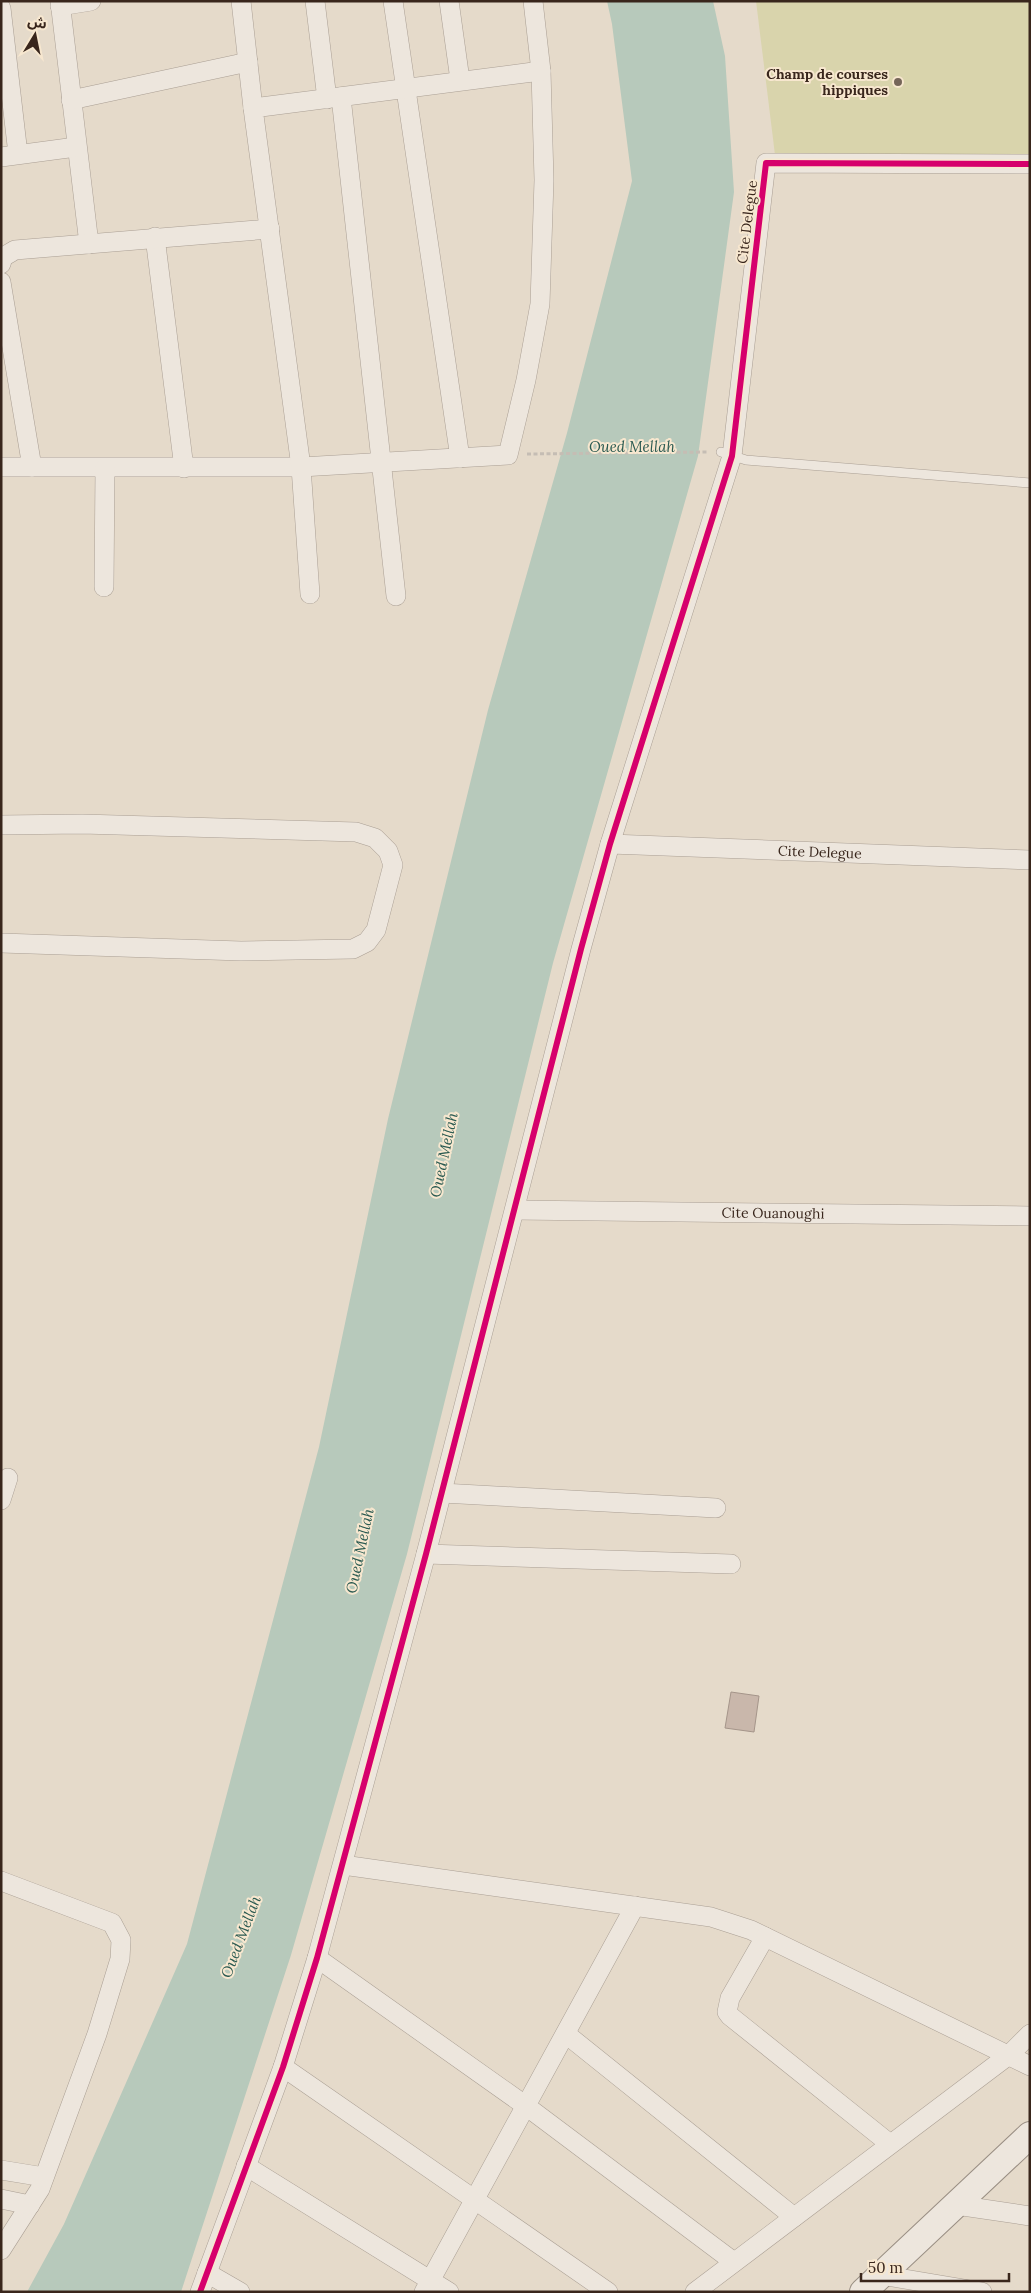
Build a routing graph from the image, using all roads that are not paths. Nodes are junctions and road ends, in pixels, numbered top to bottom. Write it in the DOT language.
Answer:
graph roads {
  1 [pos="91,1"];
  2 [pos="240,1"];
  3 [pos="315,1"];
  4 [pos="393,1"];
  5 [pos="449,1"];
  6 [pos="533,1"];
  7 [pos="60,4"];
  8 [pos="1,8"];
  9 [pos="248,62"];
  10 [pos="541,70"];
  11 [pos="460,80"];
  12 [pos="405,88"];
  13 [pos="334,98"];
  14 [pos="70,100"];
  15 [pos="253,108"];
  16 [pos="76,146"];
  17 [pos="10,156"];
  18 [pos="1030,164"];
  19 [pos="270,229"];
  20 [pos="155,237"];
  21 [pos="89,244"];
  22 [pos="1,264"];
  23 [pos="1,282"];
  24 [pos="726,454"];
  25 [pos="460,458"];
  26 [pos="383,463"];
  27 [pos="1,467"];
  28 [pos="32,467"];
  29 [pos="301,467"];
  30 [pos="105,468"];
  31 [pos="184,468"];
  32 [pos="1030,483"];
  33 [pos="104,587"];
  34 [pos="310,594"];
  35 [pos="396,596"];
  36 [pos="1,825"];
  37 [pos="610,844"];
  38 [pos="1030,860"];
  39 [pos="1,943"];
  40 [pos="515,1210"];
  41 [pos="1030,1216"];
  42 [pos="8,1478"];
  43 [pos="442,1493"];
  44 [pos="1,1500"];
  45 [pos="716,1508"];
  46 [pos="426,1554"];
  47 [pos="731,1564"];
  48 [pos="342,1865"];
  49 [pos="1,1881"];
  50 [pos="635,1906"];
  51 [pos="765,1937"];
  52 [pos="317,1958"];
  53 [pos="566,2034"];
  54 [pos="1030,2034"];
  55 [pos="1008,2054"];
  56 [pos="1030,2066"];
  57 [pos="283,2067"];
  58 [pos="526,2106"];
  59 [pos="1030,2135"];
  60 [pos="890,2144"];
  61 [pos="246,2166"];
  62 [pos="1,2170"];
  63 [pos="44,2177"];
  64 [pos="1,2199"];
  65 [pos="476,2199"];
  66 [pos="30,2205"];
  67 [pos="956,2205"];
  68 [pos="1030,2216"];
  69 [pos="794,2217"];
  70 [pos="1,2250"];
  71 [pos="734,2262"];
  72 [pos="207,2273"];
  73 [pos="872,2283"];
  74 [pos="428,2286"];
  75 [pos="200,2292"];
  76 [pos="240,2292"];
  77 [pos="449,2292"];
  78 [pos="608,2292"];
  79 [pos="695,2292"];
  80 [pos="982,2292"];
  1 -- 7 [label="street"];
  2 -- 9 [label="street"];
  3 -- 13 [label="street"];
  4 -- 12 [label="street"];
  5 -- 11 [label="street"];
  6 -- 10 [label="street"];
  7 -- 14 [label="street"];
  8 -- 17 [label="street"];
  9 -- 14 [label="street"];
  9 -- 15 [label="street"];
  10 -- 11 [label="street"];
  10 -- 25 [label="street"];
  11 -- 12 [label="street"];
  12 -- 13 [label="street"];
  12 -- 25 [label="street"];
  13 -- 15 [label="street"];
  13 -- 26 [label="street"];
  14 -- 16 [label="street"];
  15 -- 19 [label="street"];
  16 -- 17 [label="street"];
  16 -- 21 [label="street"];
  18 -- 24 [label="street, Cite Delegue"];
  19 -- 20 [label="street"];
  19 -- 29 [label="street"];
  20 -- 21 [label="street"];
  20 -- 31 [label="street"];
  21 -- 22 [label="street"];
  23 -- 28 [label="street"];
  24 -- 32 [label="lane"];
  24 -- 37 [label="street"];
  25 -- 26 [label="street"];
  26 -- 29 [label="street"];
  26 -- 35 [label="street"];
  27 -- 28 [label="street"];
  28 -- 30 [label="street"];
  29 -- 31 [label="street"];
  29 -- 34 [label="street"];
  30 -- 31 [label="street"];
  30 -- 33 [label="street"];
  36 -- 39 [label="street"];
  37 -- 38 [label="street, Cite Delegue"];
  37 -- 40 [label="street"];
  40 -- 41 [label="street, Cite Ouanoughi"];
  40 -- 43 [label="street"];
  42 -- 44 [label="street"];
  43 -- 45 [label="street"];
  43 -- 46 [label="street"];
  46 -- 47 [label="street"];
  46 -- 48 [label="street"];
  48 -- 50 [label="street"];
  48 -- 52 [label="street"];
  49 -- 63 [label="street"];
  50 -- 51 [label="street"];
  50 -- 53 [label="street"];
  51 -- 55 [label="street"];
  51 -- 60 [label="street"];
  52 -- 57 [label="street"];
  52 -- 58 [label="street"];
  53 -- 58 [label="street"];
  53 -- 69 [label="street"];
  54 -- 55 [label="street"];
  55 -- 56 [label="street"];
  55 -- 60 [label="street"];
  57 -- 61 [label="street"];
  57 -- 65 [label="street"];
  58 -- 65 [label="street"];
  58 -- 71 [label="street"];
  59 -- 67 [label="street"];
  60 -- 69 [label="street"];
  61 -- 72 [label="street"];
  61 -- 74 [label="street"];
  62 -- 63 [label="street"];
  63 -- 66 [label="street"];
  64 -- 66 [label="street"];
  65 -- 74 [label="street"];
  65 -- 78 [label="street"];
  66 -- 70 [label="street"];
  67 -- 68 [label="street"];
  67 -- 73 [label="street"];
  69 -- 71 [label="street"];
  71 -- 79 [label="street"];
  72 -- 75 [label="street"];
  72 -- 76 [label="street"];
  73 -- 80 [label="street"];
  74 -- 77 [label="street"];
}
